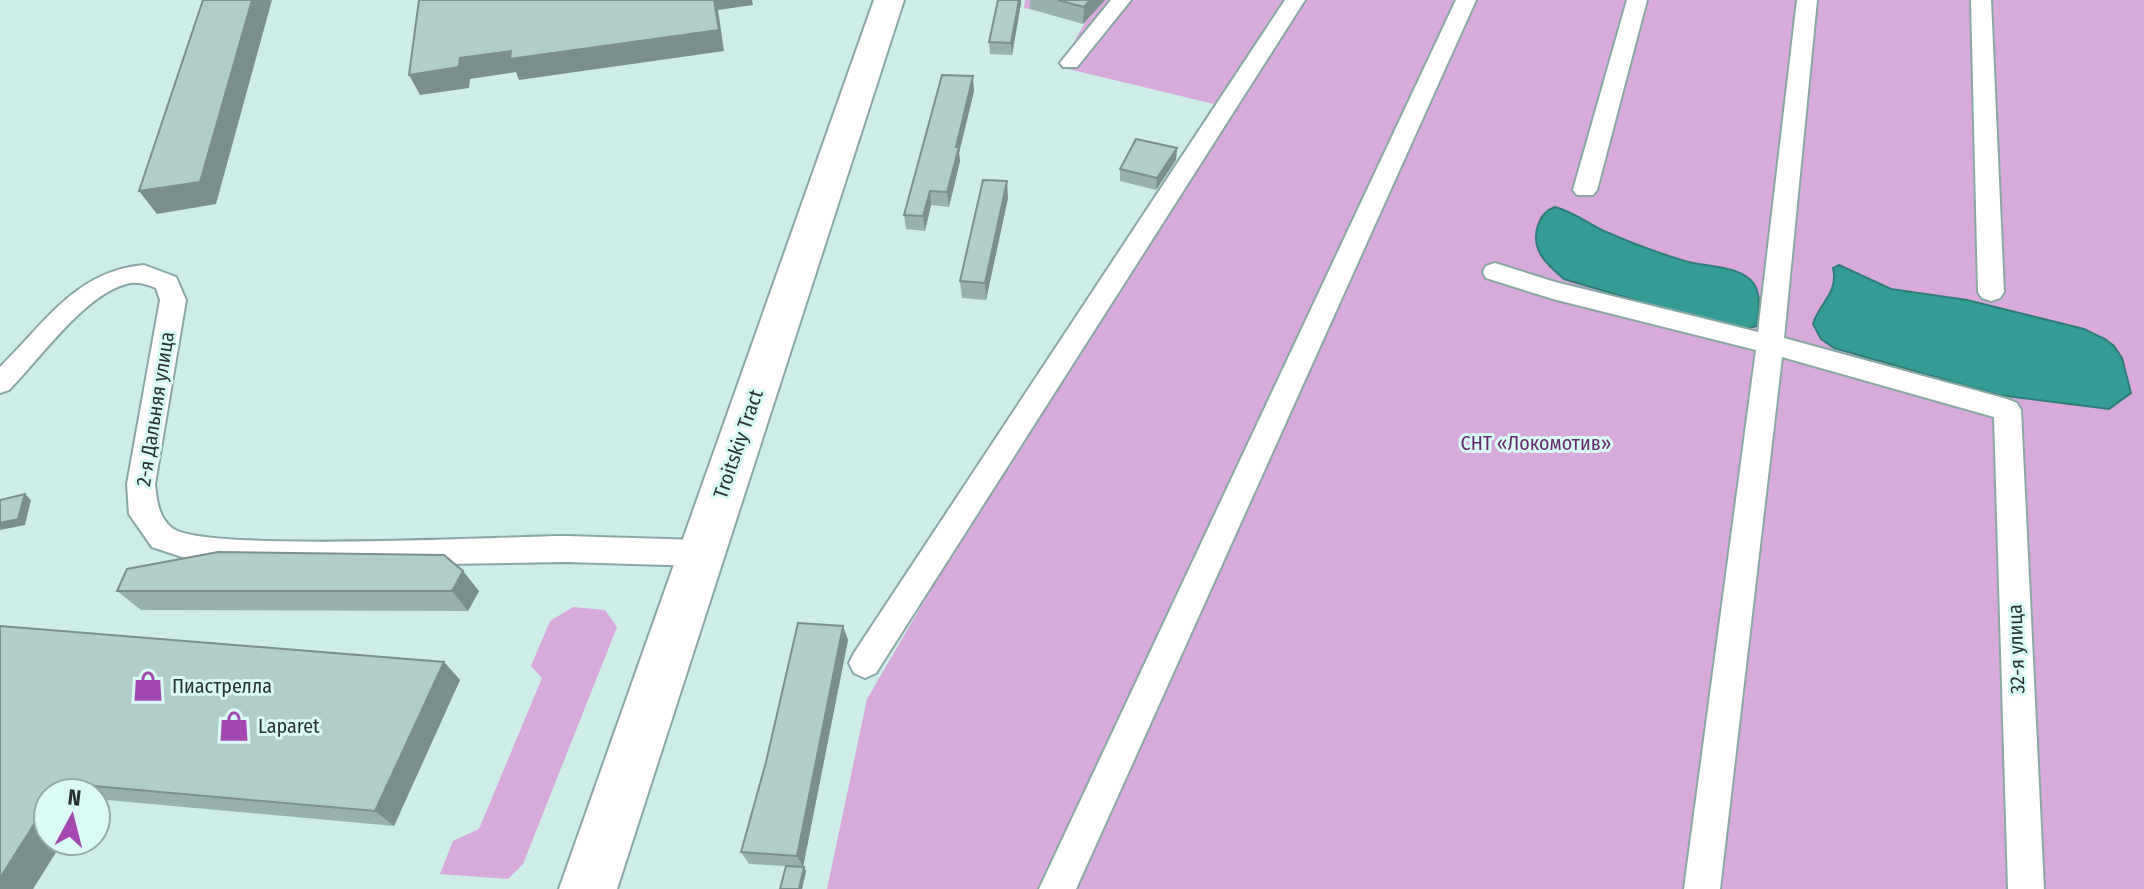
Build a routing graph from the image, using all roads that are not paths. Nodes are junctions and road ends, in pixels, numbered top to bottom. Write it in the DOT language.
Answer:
graph roads {
  1 [pos="889,0"];
  2 [pos="1121,0"];
  3 [pos="1295,0"];
  4 [pos="1466,0"];
  5 [pos="1637,0"];
  6 [pos="1807,0"];
  7 [pos="1981,0"];
  8 [pos="1070,63"];
  9 [pos="1585,190"];
  10 [pos="1495,272"];
  11 [pos="1991,292"];
  12 [pos="1770,344"];
  13 [pos="0,383"];
  14 [pos="700,553"];
  15 [pos="865,663"];
  16 [pos="588,889"];
  17 [pos="1057,889"];
  18 [pos="1702,889"];
  19 [pos="2026,889"];
  1 -- 14 [label="main road, Troitskiy Tract"];
  2 -- 8 [label="street"];
  3 -- 15 [label="street"];
  4 -- 17 [label="street"];
  5 -- 9 [label="street"];
  6 -- 12 [label="street"];
  7 -- 11 [label="street"];
  10 -- 12 [label="street"];
  12 -- 18 [label="street"];
  12 -- 19 [label="street, 32-я улица"];
  13 -- 14 [label="street, 2-я Дальняя улица"];
  14 -- 16 [label="main road, Troitskiy Tract"];
}
